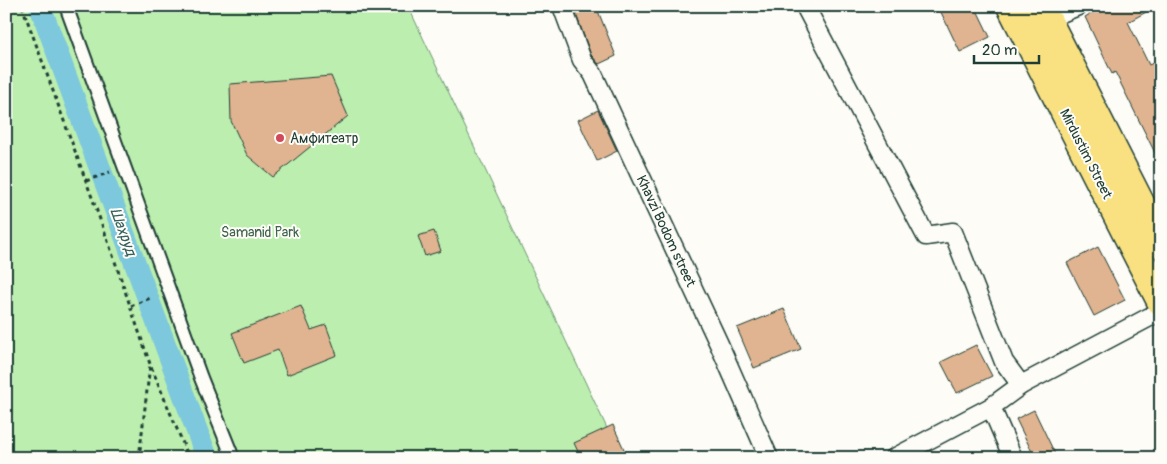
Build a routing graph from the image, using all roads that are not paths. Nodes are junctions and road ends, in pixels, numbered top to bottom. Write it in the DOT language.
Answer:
graph roads {
  1 [pos="66,6"];
  2 [pos="562,6"];
  3 [pos="806,6"];
  4 [pos="1011,6"];
  5 [pos="1078,6"];
  6 [pos="1044,13"];
  7 [pos="1161,244"];
  8 [pos="1161,301"];
  9 [pos="1161,311"];
  10 [pos="1021,385"];
  11 [pos="991,407"];
  12 [pos="233,458"];
  13 [pos="769,458"];
  14 [pos="894,458"];
  15 [pos="1012,458"];
  1 -- 12 [label="street"];
  2 -- 13 [label="street, Khavzi Bodom street"];
  3 -- 10 [label="street"];
  4 -- 8 [label="main road, Mirdustim Street"];
  5 -- 6 [label="street"];
  6 -- 7 [label="main road, Mirdustim Street"];
  9 -- 10 [label="street"];
  10 -- 11 [label="street"];
  11 -- 14 [label="street"];
  11 -- 15 [label="street"];
}
